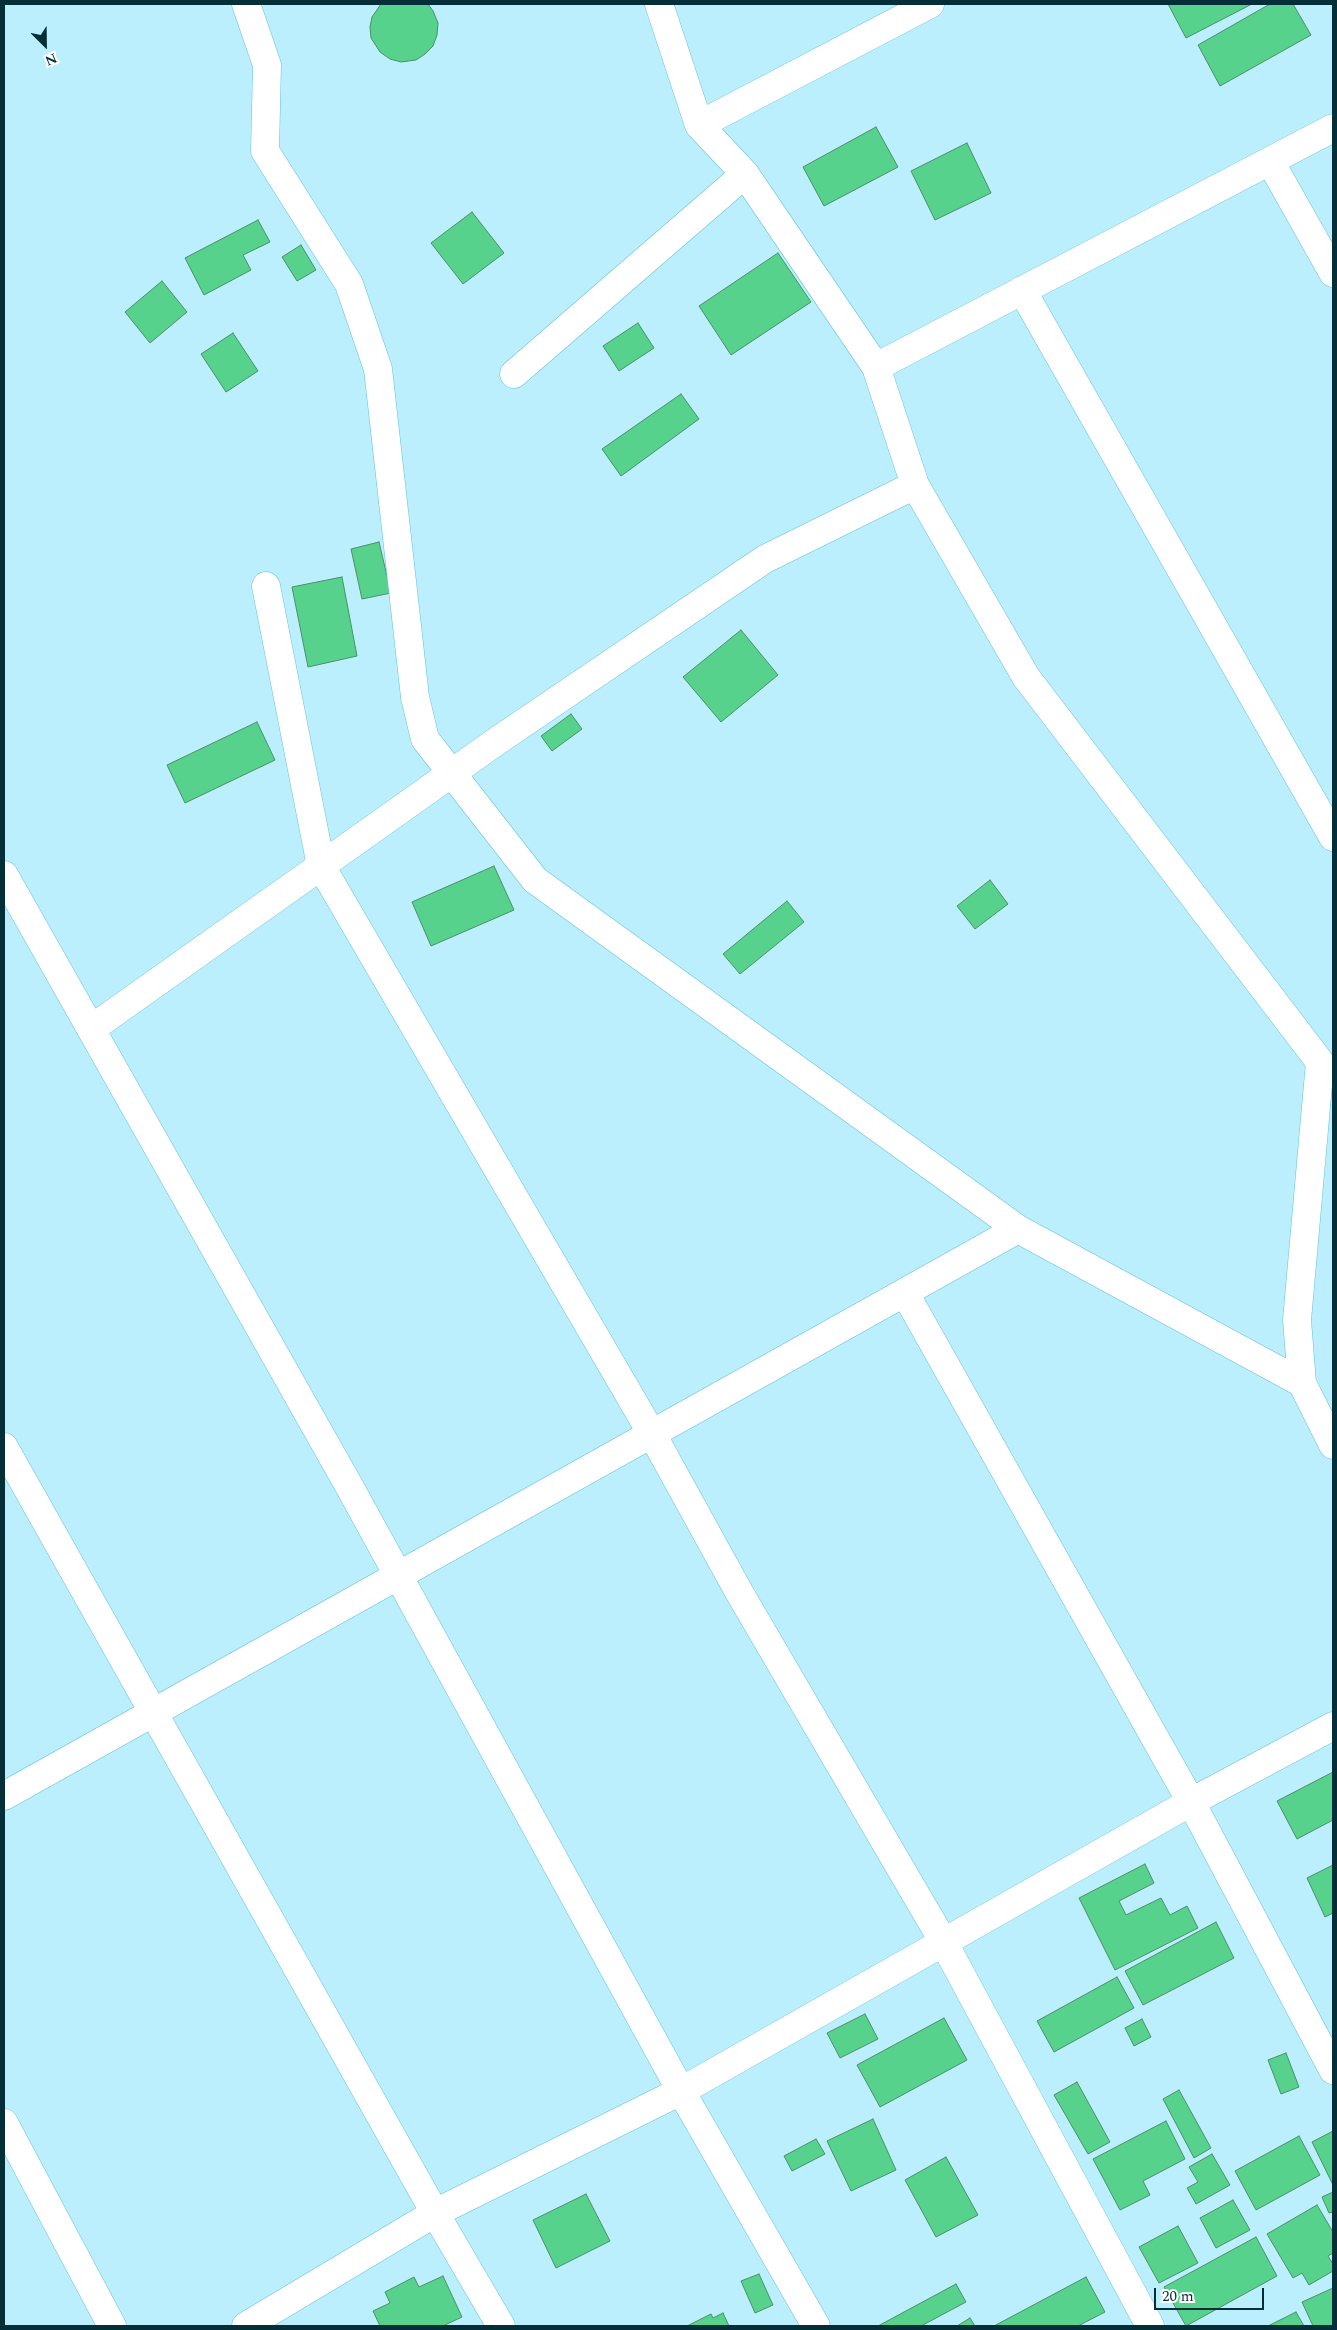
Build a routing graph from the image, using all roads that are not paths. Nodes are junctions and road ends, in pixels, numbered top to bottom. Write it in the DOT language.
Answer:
graph roads {
  1 [pos="246,4"];
  2 [pos="659,4"];
  3 [pos="930,4"];
  4 [pos="699,125"];
  5 [pos="1333,128"];
  6 [pos="1270,161"];
  7 [pos="744,174"];
  8 [pos="1333,273"];
  9 [pos="1022,290"];
  10 [pos="876,367"];
  11 [pos="514,374"];
  12 [pos="915,485"];
  13 [pos="266,586"];
  14 [pos="453,772"];
  15 [pos="1333,837"];
  16 [pos="321,866"];
  17 [pos="4,875"];
  18 [pos="91,1029"];
  19 [pos="1327,1059"];
  20 [pos="1018,1229"];
  21 [pos="905,1292"];
  22 [pos="1302,1383"];
  23 [pos="652,1434"];
  24 [pos="1333,1444"];
  25 [pos="4,1447"];
  26 [pos="399,1576"];
  27 [pos="153,1713"];
  28 [pos="1333,1726"];
  29 [pos="4,1796"];
  30 [pos="1191,1802"];
  31 [pos="943,1941"];
  32 [pos="1333,2070"];
  33 [pos="681,2091"];
  34 [pos="4,2123"];
  35 [pos="435,2213"];
  36 [pos="112,2326"];
  37 [pos="246,2326"];
  38 [pos="502,2326"];
  39 [pos="816,2326"];
  40 [pos="1150,2326"];
  1 -- 14 [label="street"];
  2 -- 4 [label="street"];
  3 -- 4 [label="street"];
  4 -- 7 [label="street"];
  5 -- 6 [label="street"];
  6 -- 8 [label="street"];
  6 -- 9 [label="street"];
  7 -- 10 [label="street"];
  7 -- 11 [label="street"];
  9 -- 10 [label="street"];
  9 -- 15 [label="street"];
  10 -- 12 [label="street"];
  12 -- 14 [label="street"];
  12 -- 19 [label="street"];
  13 -- 16 [label="street"];
  14 -- 16 [label="street"];
  14 -- 20 [label="street"];
  16 -- 18 [label="street"];
  16 -- 23 [label="street"];
  17 -- 18 [label="street"];
  18 -- 26 [label="street"];
  19 -- 22 [label="street"];
  20 -- 21 [label="street"];
  20 -- 22 [label="street"];
  21 -- 23 [label="street"];
  21 -- 30 [label="street"];
  22 -- 24 [label="street"];
  23 -- 26 [label="street"];
  23 -- 31 [label="street"];
  25 -- 27 [label="street"];
  26 -- 27 [label="street"];
  26 -- 33 [label="street"];
  27 -- 29 [label="street"];
  27 -- 35 [label="street"];
  28 -- 30 [label="street"];
  30 -- 31 [label="street"];
  30 -- 32 [label="street"];
  31 -- 33 [label="street"];
  31 -- 40 [label="street"];
  33 -- 35 [label="street"];
  33 -- 39 [label="street"];
  34 -- 36 [label="street"];
  35 -- 37 [label="street"];
  35 -- 38 [label="street"];
}
